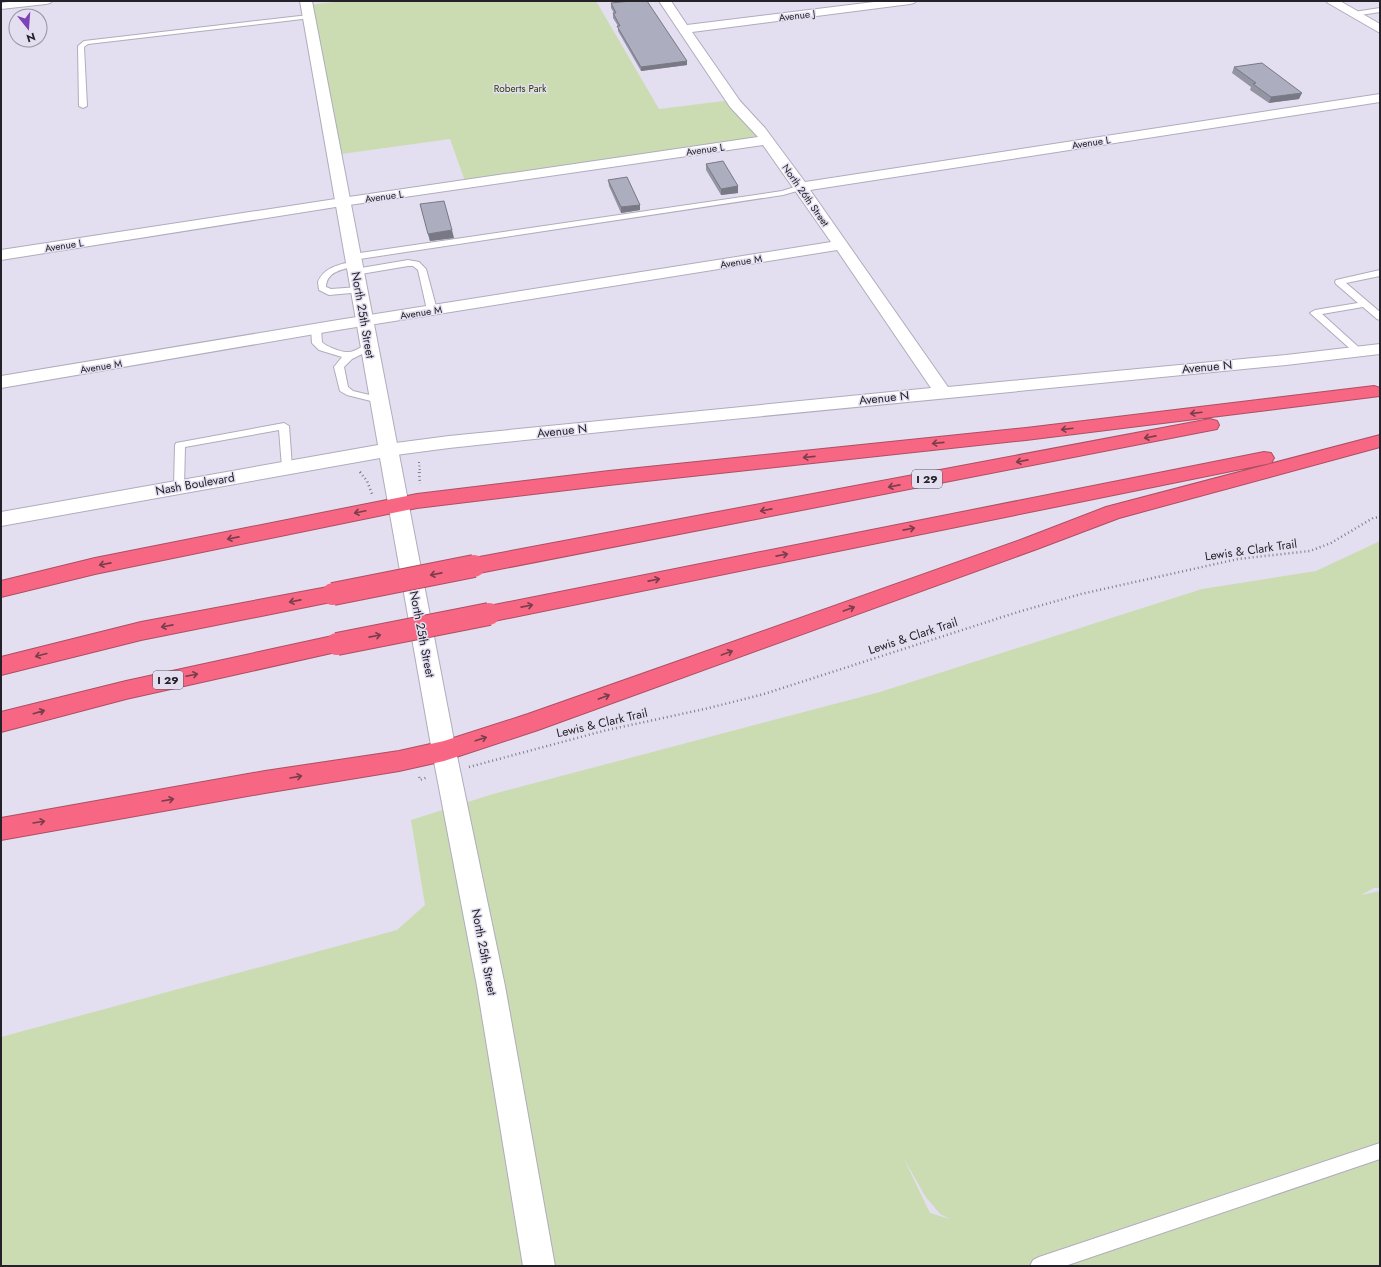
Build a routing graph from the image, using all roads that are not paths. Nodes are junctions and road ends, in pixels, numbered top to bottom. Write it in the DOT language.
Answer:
graph roads {
  1 [pos="46,1"];
  2 [pos="306,1"];
  3 [pos="665,1"];
  4 [pos="910,1"];
  5 [pos="1332,1"];
  6 [pos="1,6"];
  7 [pos="1380,10"];
  8 [pos="1354,14"];
  9 [pos="309,16"];
  10 [pos="684,29"];
  11 [pos="1380,29"];
  12 [pos="1380,98"];
  13 [pos="83,106"];
  14 [pos="767,140"];
  15 [pos="801,187"];
  16 [pos="342,202"];
  17 [pos="841,245"];
  18 [pos="1,255"];
  19 [pos="354,264"];
  20 [pos="1380,273"];
  21 [pos="359,290"];
  22 [pos="1365,304"];
  23 [pos="432,310"];
  24 [pos="1380,317"];
  25 [pos="364,321"];
  26 [pos="316,329"];
  27 [pos="369,347"];
  28 [pos="1380,349"];
  29 [pos="1359,352"];
  30 [pos="350,356"];
  31 [pos="1,382"];
  32 [pos="943,392"];
  33 [pos="1377,392"];
  34 [pos="379,400"];
  35 [pos="1380,436"];
  36 [pos="1380,441"];
  37 [pos="388,450"];
  38 [pos="287,467"];
  39 [pos="179,486"];
  40 [pos="398,504"];
  41 [pos="1,519"];
  42 [pos="1,589"];
  43 [pos="1,666"];
  44 [pos="1,722"];
  45 [pos="447,762"];
  46 [pos="1,829"];
  47 [pos="1380,1151"];
  48 [pos="539,1266"];
  49 [pos="1039,1266"];
  1 -- 6 [label="street"];
  2 -- 9 [label="street, North 25th Street"];
  3 -- 10 [label="street, North 26th Street"];
  4 -- 10 [label="street, Avenue J"];
  5 -- 8 [label="street"];
  7 -- 8 [label="lane"];
  8 -- 11 [label="street"];
  9 -- 13 [label="lane"];
  9 -- 16 [label="street, North 25th Street"];
  10 -- 14 [label="street, North 26th Street"];
  12 -- 15 [label="street, Avenue L"];
  14 -- 15 [label="street, North 26th Street"];
  14 -- 16 [label="street, Avenue L"];
  15 -- 17 [label="street, North 26th Street"];
  15 -- 19 [label="lane"];
  16 -- 18 [label="street, Avenue L"];
  16 -- 19 [label="street, North 25th Street"];
  17 -- 23 [label="street, Avenue M"];
  17 -- 32 [label="street, North 26th Street"];
  19 -- 21 [label="street, North 25th Street"];
  19 -- 21 [label="lane"];
  19 -- 23 [label="lane"];
  20 -- 22 [label="lane"];
  21 -- 25 [label="street, North 25th Street"];
  22 -- 24 [label="lane"];
  22 -- 29 [label="lane"];
  23 -- 25 [label="street, Avenue M"];
  25 -- 26 [label="street, Avenue M"];
  25 -- 27 [label="street, North 25th Street"];
  26 -- 30 [label="lane"];
  26 -- 31 [label="street, Avenue M"];
  27 -- 30 [label="lane"];
  27 -- 34 [label="street, North 25th Street"];
  28 -- 29 [label="street, Avenue N"];
  29 -- 32 [label="street, Avenue N"];
  30 -- 34 [label="lane"];
  32 -- 37 [label="street, Avenue N"];
  33 -- 40 [label="highway, one-way"];
  33 -- 43 [label="highway, I 29, one-way, bridge"];
  34 -- 37 [label="street, North 25th Street"];
  44 -- 35 [label="highway, I 29, one-way, bridge"];
  45 -- 36 [label="highway, one-way"];
  37 -- 38 [label="street, Nash Boulevard"];
  37 -- 40 [label="street, North 25th Street"];
  38 -- 39 [label="street, Nash Boulevard"];
  38 -- 39 [label="lane"];
  39 -- 41 [label="street, Nash Boulevard"];
  40 -- 42 [label="highway, one-way"];
  40 -- 45 [label="street, North 25th Street"];
  46 -- 45 [label="highway, one-way"];
  45 -- 48 [label="street, North 25th Street"];
  47 -- 49 [label="lane"];
}
